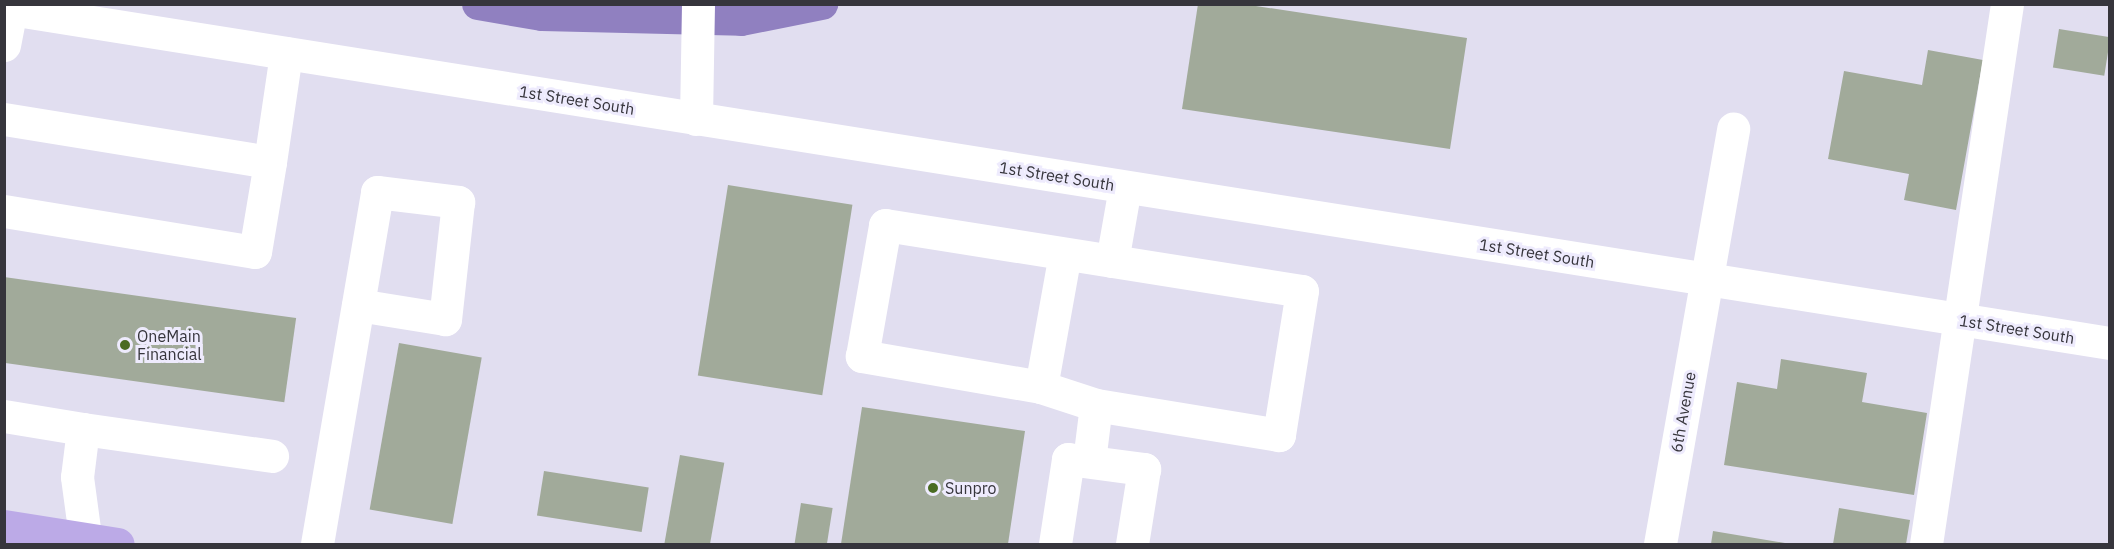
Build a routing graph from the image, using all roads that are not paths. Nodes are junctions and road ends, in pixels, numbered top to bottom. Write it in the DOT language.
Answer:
graph roads {
  1 [pos="698,4"];
  2 [pos="2007,4"];
  3 [pos="8,9"];
  4 [pos="4,45"];
  5 [pos="286,53"];
  6 [pos="696,118"];
  7 [pos="4,119"];
  8 [pos="1733,128"];
  9 [pos="270,162"];
  10 [pos="1125,187"];
  11 [pos="4,211"];
  12 [pos="1065,254"];
  13 [pos="1112,261"];
  14 [pos="1707,280"];
  15 [pos="358,305"];
  16 [pos="1963,320"];
  17 [pos="2109,343"];
  18 [pos="1041,387"];
  19 [pos="1096,405"];
  20 [pos="4,416"];
  21 [pos="83,429"];
  22 [pos="272,456"];
  23 [pos="1089,461"];
  24 [pos="4,526"];
  25 [pos="96,543"];
  26 [pos="317,544"];
  27 [pos="1055,544"];
  28 [pos="1132,544"];
  29 [pos="1660,544"];
  30 [pos="1926,544"];
  1 -- 6 [label="street"];
  2 -- 16 [label="street"];
  3 -- 4 [label="street"];
  3 -- 5 [label="street, 1st Street South"];
  5 -- 6 [label="street, 1st Street South"];
  5 -- 9 [label="street"];
  6 -- 10 [label="street, 1st Street South"];
  7 -- 9 [label="street"];
  8 -- 14 [label="street, 6th Avenue"];
  9 -- 11 [label="street"];
  10 -- 13 [label="street"];
  10 -- 14 [label="street, 1st Street South"];
  12 -- 13 [label="street"];
  12 -- 18 [label="street"];
  12 -- 18 [label="street"];
  13 -- 19 [label="street"];
  14 -- 16 [label="street, 1st Street South"];
  14 -- 29 [label="street, 6th Avenue"];
  15 -- 26 [label="street"];
  16 -- 17 [label="street, 1st Street South"];
  16 -- 30 [label="street"];
  18 -- 19 [label="street"];
  19 -- 23 [label="street"];
  20 -- 21 [label="street"];
  21 -- 22 [label="street"];
  21 -- 25 [label="street"];
  23 -- 27 [label="street"];
  23 -- 28 [label="street"];
  24 -- 25 [label="main road"];
}
